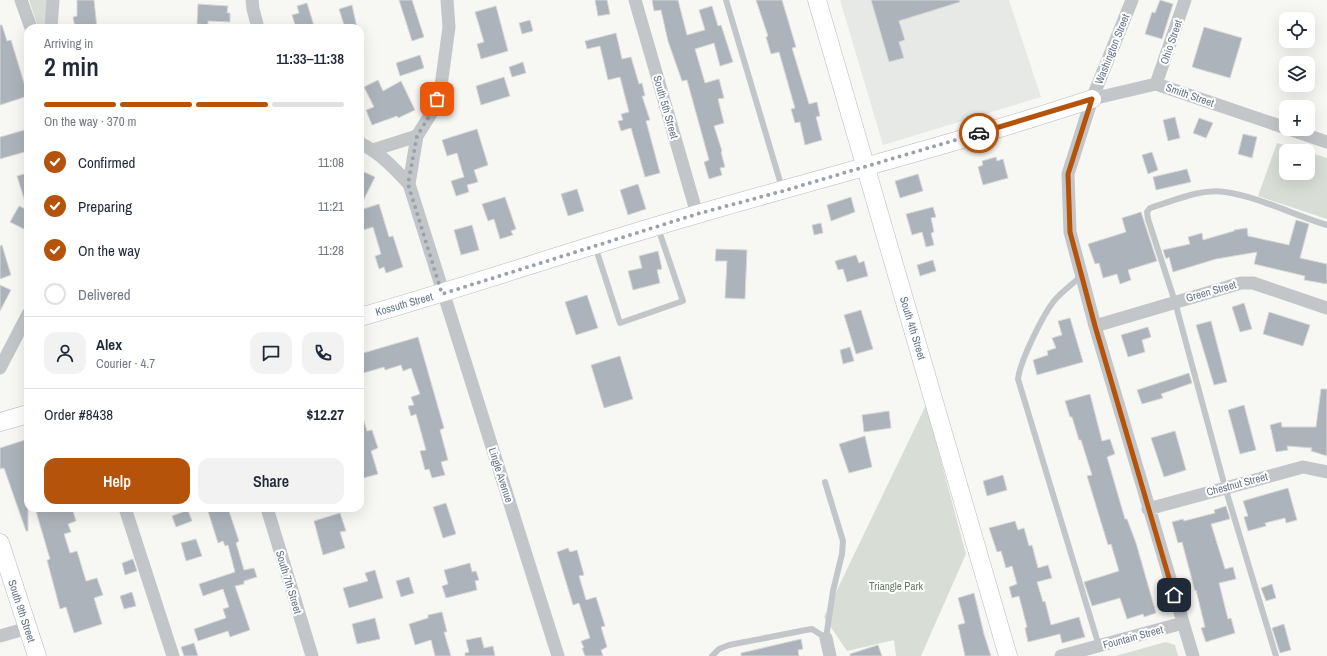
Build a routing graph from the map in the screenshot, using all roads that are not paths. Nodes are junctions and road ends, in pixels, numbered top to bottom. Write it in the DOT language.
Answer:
graph roads {
  1 [pos="22,0"];
  2 [pos="53,0"];
  3 [pos="252,0"];
  4 [pos="447,0"];
  5 [pos="635,0"];
  6 [pos="726,0"];
  7 [pos="817,0"];
  8 [pos="1132,0"];
  9 [pos="1186,0"];
  10 [pos="30,24"];
  11 [pos="51,24"];
  12 [pos="257,24"];
  13 [pos="1156,84"];
  14 [pos="1092,99"];
  15 [pos="1279,126"];
  16 [pos="417,136"];
  17 [pos="1309,136"];
  18 [pos="1327,142"];
  19 [pos="364,145"];
  20 [pos="373,150"];
  21 [pos="865,167"];
  22 [pos="408,184"];
  23 [pos="783,191"];
  24 [pos="697,214"];
  25 [pos="1327,225"];
  26 [pos="657,226"];
  27 [pos="596,246"];
  28 [pos="1081,276"];
  29 [pos="442,294"];
  30 [pos="1175,302"];
  31 [pos="1327,308"];
  32 [pos="364,316"];
  33 [pos="24,322"];
  34 [pos="1095,326"];
  35 [pos="0,368"];
  36 [pos="24,415"];
  37 [pos="0,422"];
  38 [pos="1327,472"];
  39 [pos="825,482"];
  40 [pos="1225,487"];
  41 [pos="1148,508"];
  42 [pos="126,512"];
  43 [pos="268,512"];
  44 [pos="0,543"];
  45 [pos="1182,624"];
  46 [pos="28,628"];
  47 [pos="0,636"];
  48 [pos="826,638"];
  49 [pos="1099,646"];
  50 [pos="37,656"];
  51 [pos="173,656"];
  52 [pos="312,656"];
  53 [pos="558,656"];
  54 [pos="712,656"];
  55 [pos="830,656"];
  56 [pos="1008,656"];
  57 [pos="1061,656"];
  58 [pos="1192,656"];
  59 [pos="1276,656"];
  1 -- 10 [label="street"];
  2 -- 11 [label="street"];
  3 -- 12 [label="street"];
  4 -- 16 [label="street"];
  5 -- 24 [label="street, South 5th Street"];
  6 -- 23 [label="lane"];
  7 -- 21 [label="street, South 4th Street"];
  8 -- 14 [label="street, Washington Street"];
  9 -- 13 [label="street, Ohio Street"];
  13 -- 14 [label="street, Smith Street"];
  13 -- 15 [label="street, Smith Street"];
  14 -- 21 [label="street, Kossuth Street"];
  14 -- 28 [label="street, Washington Street"];
  16 -- 20 [label="street"];
  16 -- 22 [label="street"];
  17 -- 18 [label="street, Smith Street"];
  19 -- 20 [label="street"];
  20 -- 22 [label="street"];
  21 -- 23 [label="street, Kossuth Street"];
  21 -- 56 [label="street, South 4th Street"];
  22 -- 29 [label="street, Lingle Avenue"];
  23 -- 24 [label="street, Kossuth Street"];
  24 -- 26 [label="street, Kossuth Street"];
  25 -- 30 [label="lane"];
  26 -- 27 [label="street, Kossuth Street"];
  26 -- 27 [label="lane"];
  27 -- 29 [label="street, Kossuth Street"];
  28 -- 34 [label="street, Washington Street"];
  28 -- 49 [label="lane"];
  29 -- 32 [label="street, Kossuth Street"];
  29 -- 53 [label="street, Lingle Avenue"];
  30 -- 31 [label="street, Green Street"];
  30 -- 34 [label="street, Green Street"];
  30 -- 40 [label="lane"];
  33 -- 35 [label="street"];
  34 -- 41 [label="street, Washington Street"];
  36 -- 37 [label="street"];
  38 -- 40 [label="street, Chestnut Street"];
  39 -- 48 [label="lane"];
  40 -- 41 [label="street, Chestnut Street"];
  40 -- 59 [label="lane"];
  41 -- 45 [label="street, Washington Street"];
  42 -- 51 [label="street"];
  43 -- 52 [label="street, South 7th Street"];
  44 -- 46 [label="street, South 9th Street"];
  45 -- 49 [label="street, Fountain Street"];
  45 -- 58 [label="street, Washington Street"];
  46 -- 47 [label="street"];
  46 -- 50 [label="street, South 9th Street"];
  48 -- 54 [label="lane"];
  48 -- 55 [label="street"];
  49 -- 57 [label="street, Fountain Street"];
}
